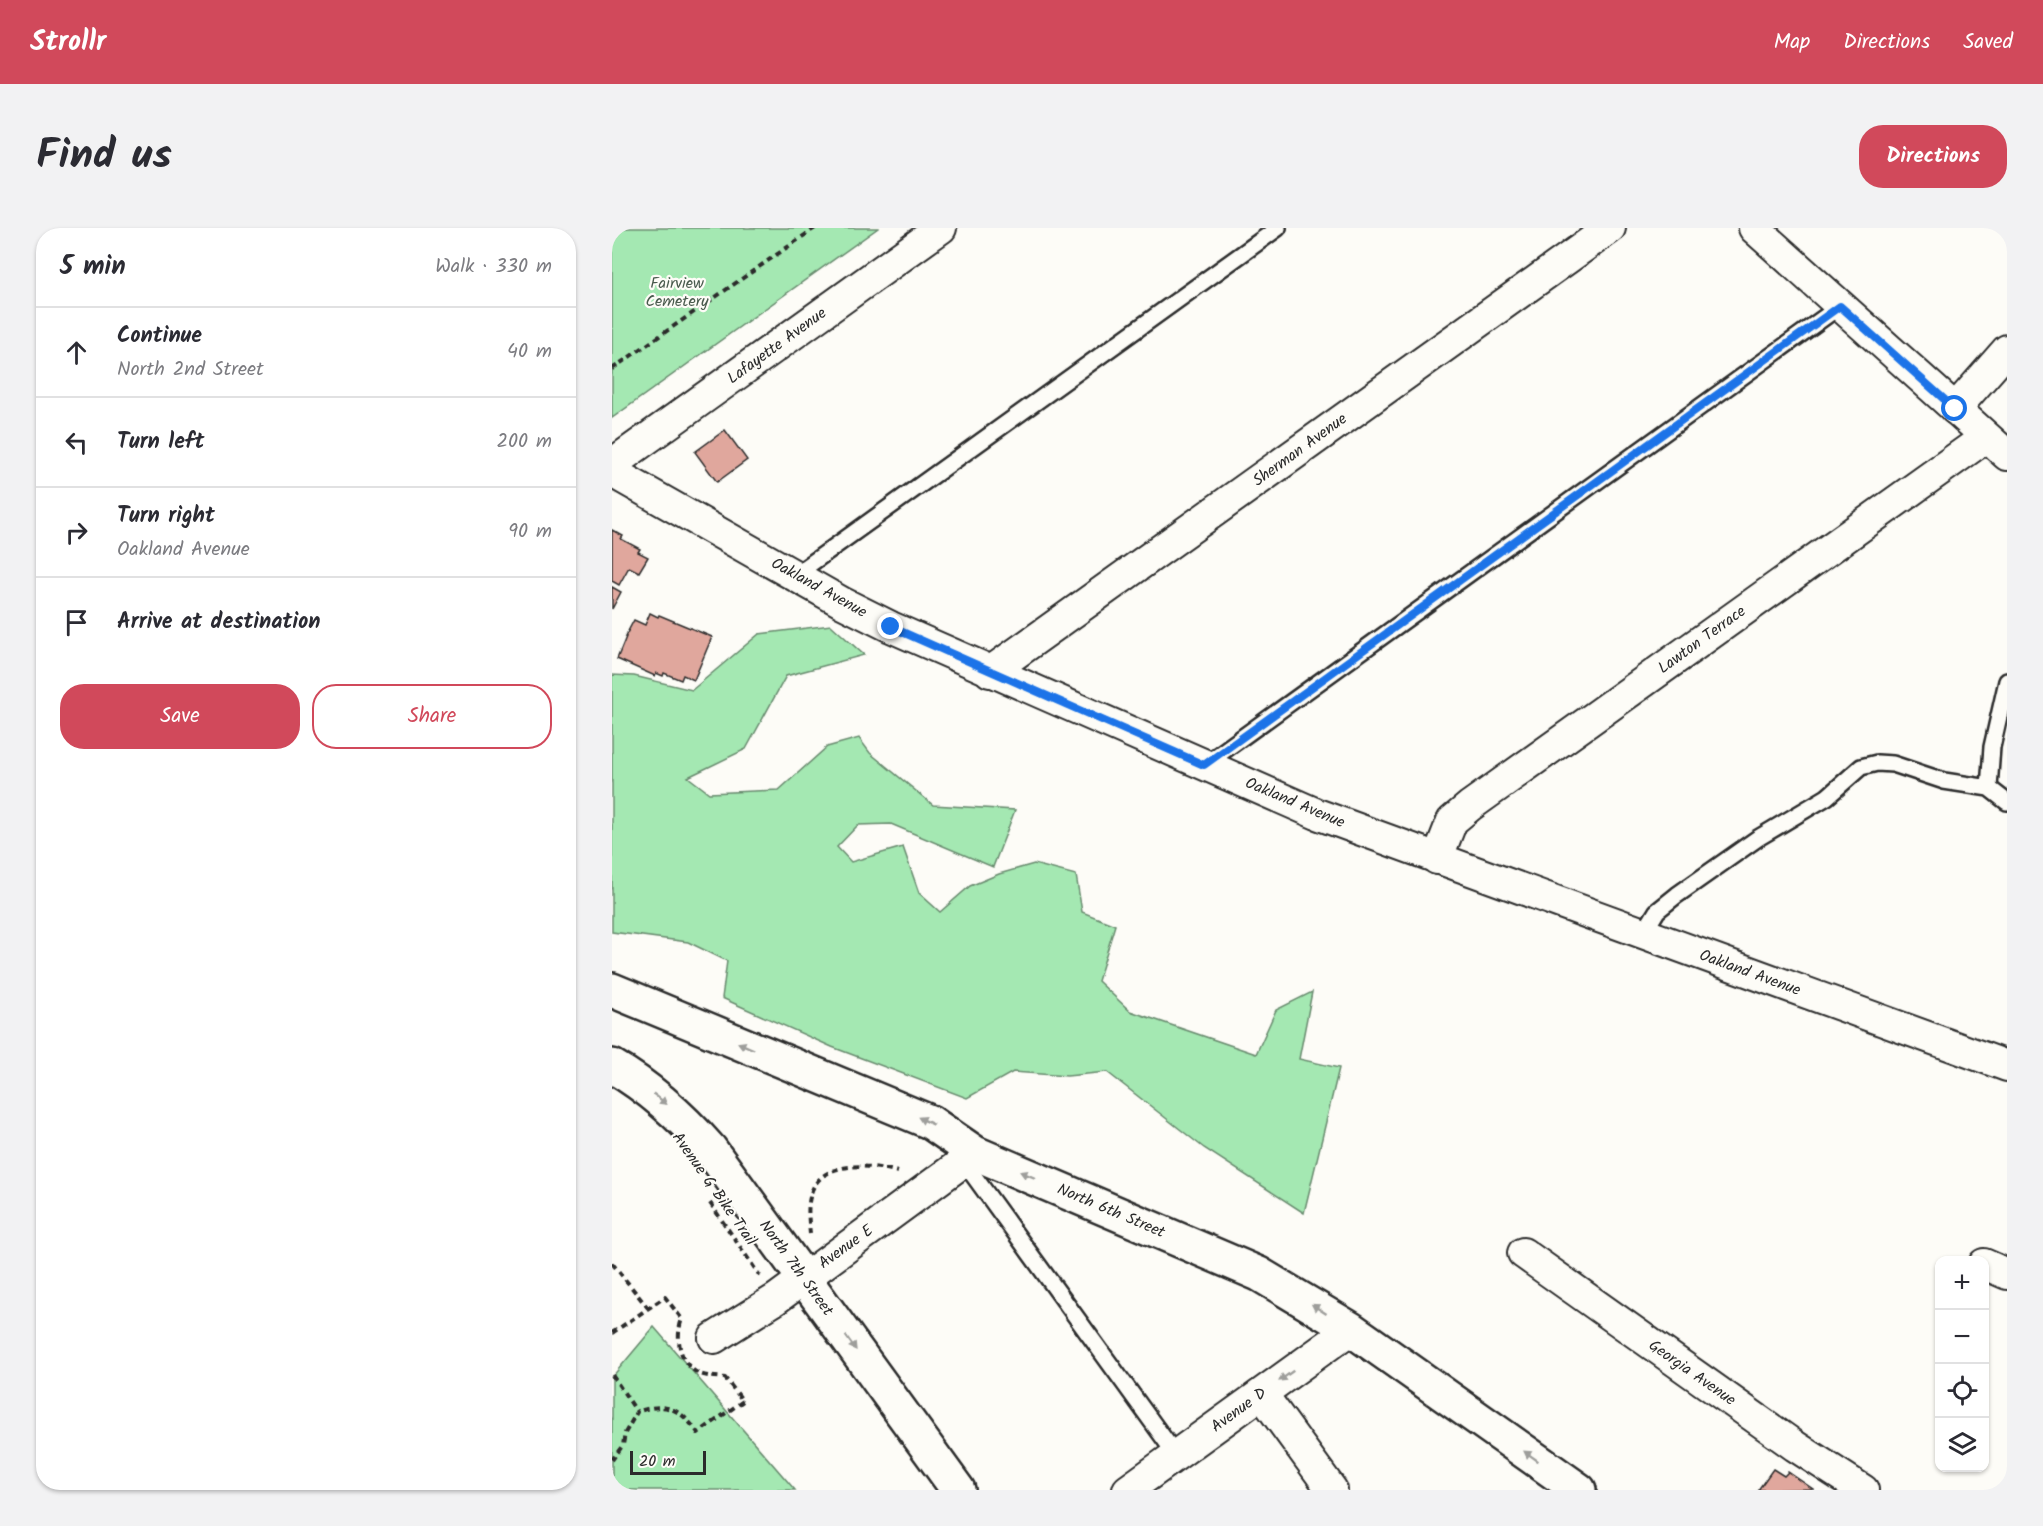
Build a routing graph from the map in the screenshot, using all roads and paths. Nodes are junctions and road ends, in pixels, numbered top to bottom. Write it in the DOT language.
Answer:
graph roads {
  1 [pos="814,228"];
  2 [pos="941,228"];
  3 [pos="1278,228"];
  4 [pos="1610,228"];
  5 [pos="1754,228"];
  6 [pos="1840,306"];
  7 [pos="2007,350"];
  8 [pos="612,369"];
  9 [pos="1955,409"];
  10 [pos="1997,446"];
  11 [pos="612,464"];
  12 [pos="612,472"];
  13 [pos="795,575"];
  14 [pos="990,672"];
  15 [pos="2007,681"];
  16 [pos="1204,765"];
  17 [pos="1989,788"];
  18 [pos="2007,802"];
  19 [pos="1437,859"];
  20 [pos="1643,934"];
  21 [pos="612,990"];
  22 [pos="612,1066"];
  23 [pos="2007,1066"];
  24 [pos="969,1157"];
  25 [pos="897,1172"];
  26 [pos="707,1198"];
  27 [pos="810,1235"];
  28 [pos="1523,1253"];
  29 [pos="612,1263"];
  30 [pos="1989,1266"];
  31 [pos="2007,1274"];
  32 [pos="804,1278"];
  33 [pos="763,1279"];
  34 [pos="648,1308"];
  35 [pos="1351,1329"];
  36 [pos="612,1332"];
  37 [pos="714,1338"];
  38 [pos="612,1375"];
  39 [pos="1262,1394"];
  40 [pos="637,1412"];
  41 [pos="1176,1455"];
  42 [pos="612,1460"];
  43 [pos="1143,1486"];
  44 [pos="958,1490"];
  45 [pos="1332,1490"];
  46 [pos="1579,1490"];
  47 [pos="1863,1490"];
  1 -- 8 [label="path"];
  2 -- 11 [label="street, Lafayette Avenue"];
  3 -- 13 [label="lane"];
  4 -- 14 [label="street, Sherman Avenue"];
  5 -- 6 [label="street"];
  6 -- 9 [label="street"];
  6 -- 16 [label="lane"];
  7 -- 9 [label="street"];
  9 -- 10 [label="street"];
  10 -- 19 [label="street, Lawton Terrace"];
  12 -- 13 [label="street, Oakland Avenue"];
  13 -- 14 [label="street, Oakland Avenue"];
  14 -- 16 [label="street, Oakland Avenue"];
  15 -- 17 [label="lane"];
  16 -- 19 [label="street, Oakland Avenue"];
  17 -- 18 [label="lane"];
  17 -- 20 [label="lane"];
  19 -- 20 [label="street, Oakland Avenue"];
  20 -- 23 [label="street, Oakland Avenue"];
  24 -- 21 [label="street, North 6th Street, one-way"];
  22 -- 32 [label="street, North 7th Street, one-way"];
  24 -- 32 [label="street, Avenue E"];
  35 -- 24 [label="street, North 6th Street, one-way"];
  24 -- 41 [label="lane"];
  25 -- 27 [label="path"];
  26 -- 33 [label="path, Avenue G Bike Trail"];
  28 -- 47 [label="street, Georgia Avenue"];
  29 -- 34 [label="path"];
  30 -- 31 [label="street"];
  32 -- 37 [label="street, Avenue E"];
  32 -- 44 [label="street, North 7th Street, one-way"];
  34 -- 36 [label="path"];
  34 -- 40 [label="path"];
  35 -- 39 [label="street, Avenue D, one-way"];
  46 -- 35 [label="street, North 6th Street, one-way"];
  38 -- 40 [label="path"];
  39 -- 41 [label="street, Avenue D"];
  39 -- 45 [label="street"];
  40 -- 42 [label="path"];
  41 -- 43 [label="street, Avenue D"];
}
